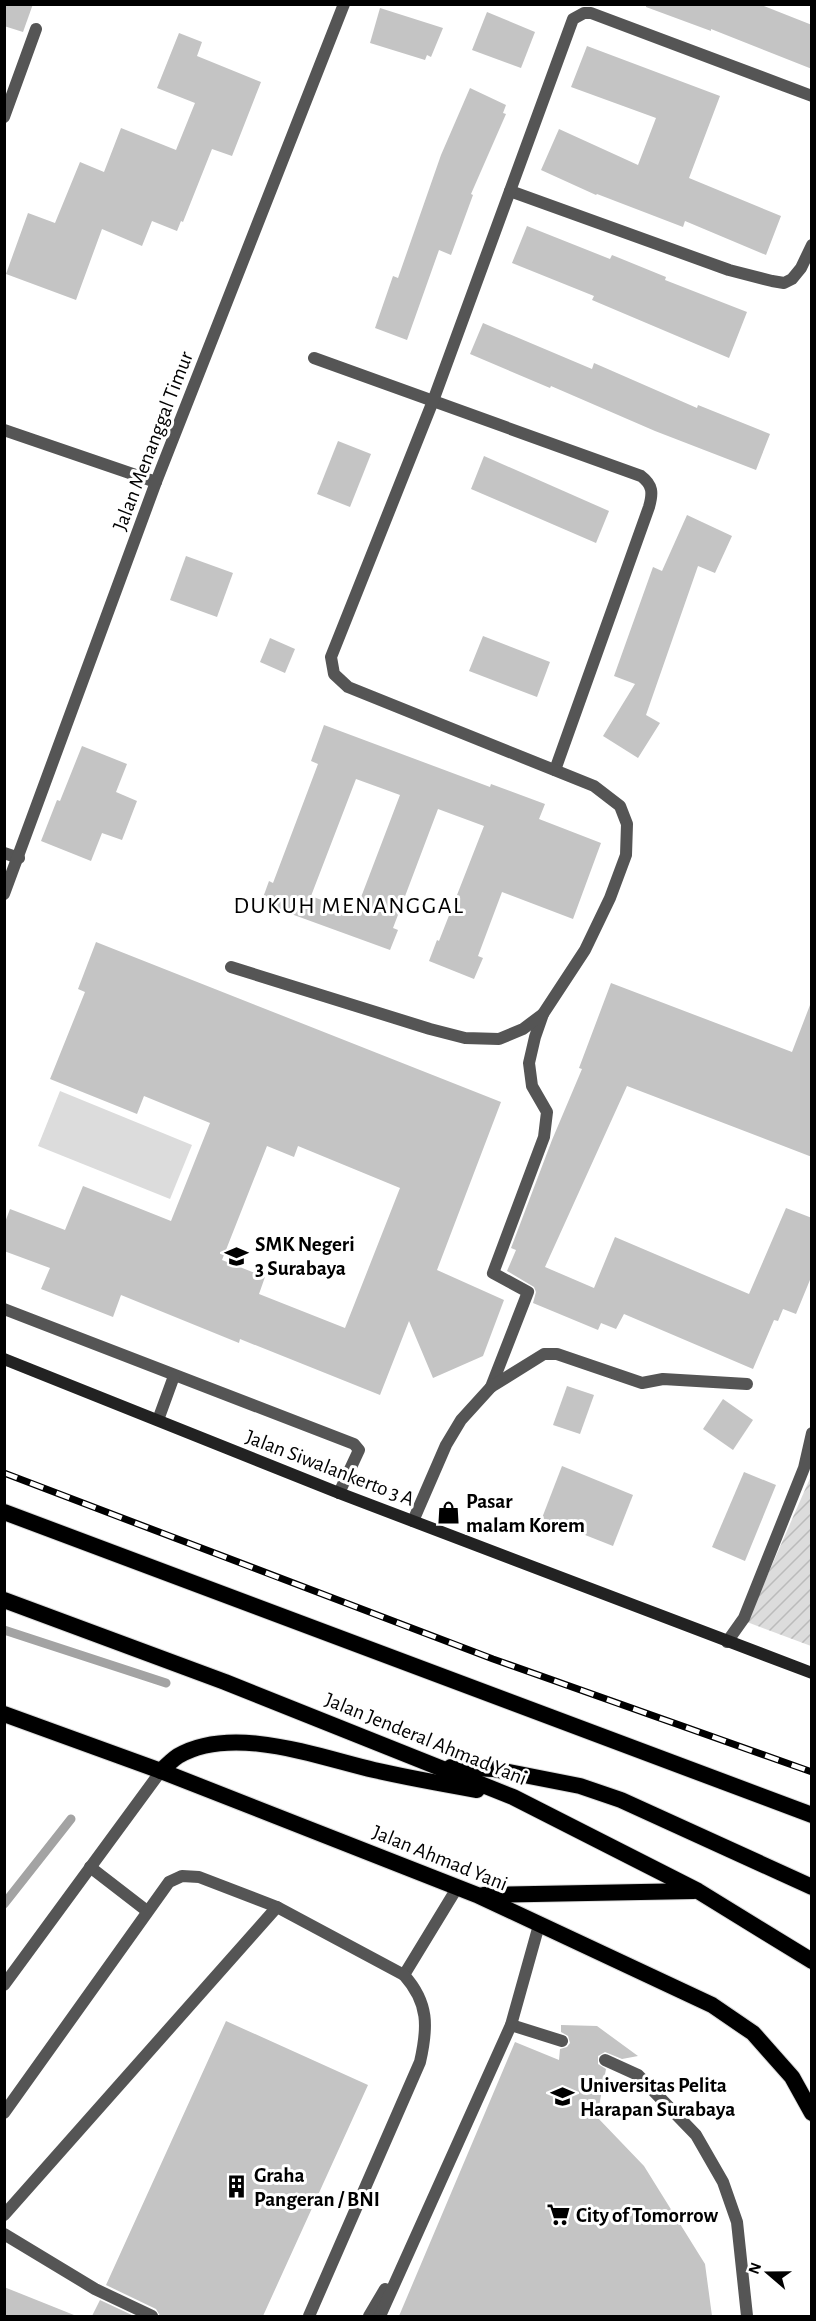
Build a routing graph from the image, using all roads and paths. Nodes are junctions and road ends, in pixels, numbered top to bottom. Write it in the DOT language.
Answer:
graph roads {
  1 [pos="344,4"];
  2 [pos="36,29"];
  3 [pos="812,96"];
  4 [pos="4,117"];
  5 [pos="510,191"];
  6 [pos="812,245"];
  7 [pos="314,358"];
  8 [pos="433,401"];
  9 [pos="4,430"];
  10 [pos="156,482"];
  11 [pos="555,770"];
  12 [pos="4,853"];
  13 [pos="20,858"];
  14 [pos="4,894"];
  15 [pos="231,967"];
  16 [pos="543,1014"];
  17 [pos="4,1309"];
  18 [pos="4,1359"];
  19 [pos="174,1376"];
  20 [pos="747,1384"];
  21 [pos="491,1387"];
  22 [pos="158,1420"];
  23 [pos="812,1433"];
  24 [pos="339,1493"];
  25 [pos="4,1512"];
  26 [pos="413,1521"];
  27 [pos="4,1600"];
  28 [pos="727,1642"];
  29 [pos="812,1673"];
  30 [pos="4,1714"];
  31 [pos="435,1766"];
  32 [pos="161,1771"];
  33 [pos="513,1797"];
  34 [pos="812,1816"];
  35 [pos="90,1867"];
  36 [pos="812,1887"];
  37 [pos="457,1888"];
  38 [pos="698,1891"];
  39 [pos="477,1895"];
  40 [pos="278,1907"];
  41 [pos="147,1911"];
  42 [pos="540,1925"];
  43 [pos="812,1961"];
  44 [pos="404,1975"];
  45 [pos="4,1985"];
  46 [pos="511,2025"];
  47 [pos="562,2041"];
  48 [pos="605,2060"];
  49 [pos="4,2113"];
  50 [pos="812,2113"];
  51 [pos="4,2215"];
  52 [pos="417,2233"];
  53 [pos="4,2234"];
  54 [pos="152,2316"];
  55 [pos="309,2316"];
  56 [pos="369,2316"];
  57 [pos="380,2316"];
  58 [pos="747,2316"];
  1 -- 10 [label="street, Jalan Menanggal Timur"];
  2 -- 4 [label="street"];
  3 -- 5 [label="street"];
  5 -- 6 [label="street"];
  5 -- 8 [label="street"];
  7 -- 8 [label="street"];
  8 -- 11 [label="street"];
  8 -- 11 [label="street"];
  9 -- 10 [label="street"];
  10 -- 13 [label="street, Jalan Menanggal Timur"];
  11 -- 16 [label="street"];
  12 -- 13 [label="street"];
  13 -- 14 [label="street, Jalan Menanggal Timur"];
  15 -- 16 [label="street"];
  16 -- 21 [label="street"];
  17 -- 19 [label="street"];
  18 -- 22 [label="main road, Jalan Siwalankerto 3 A"];
  19 -- 22 [label="street"];
  19 -- 24 [label="street"];
  20 -- 21 [label="street"];
  21 -- 26 [label="street"];
  22 -- 24 [label="main road, Jalan Siwalankerto 3 A"];
  23 -- 28 [label="street"];
  24 -- 26 [label="main road, Jalan Siwalankerto 3 A"];
  25 -- 34 [label="highway"];
  26 -- 28 [label="main road, Jalan Siwalankerto 3 A"];
  27 -- 31 [label="highway, Jalan Jenderal Ahmad Yani"];
  28 -- 29 [label="main road, Jalan Siwalankerto 3 A"];
  30 -- 32 [label="highway, Jalan Ahmad Yani"];
  31 -- 33 [label="highway, Jalan Jenderal Ahmad Yani"];
  31 -- 36 [label="highway"];
  32 -- 33 [label="highway"];
  32 -- 35 [label="street"];
  32 -- 37 [label="highway, Jalan Ahmad Yani"];
  33 -- 38 [label="highway, Jalan Jenderal Ahmad Yani"];
  35 -- 41 [label="street"];
  35 -- 45 [label="street"];
  37 -- 39 [label="highway, Jalan Ahmad Yani"];
  37 -- 44 [label="street"];
  38 -- 39 [label="highway"];
  38 -- 43 [label="highway, Jalan Jenderal Ahmad Yani"];
  39 -- 42 [label="highway, Jalan Ahmad Yani"];
  40 -- 41 [label="street"];
  40 -- 44 [label="street"];
  40 -- 51 [label="street"];
  41 -- 49 [label="street"];
  42 -- 46 [label="street"];
  42 -- 50 [label="highway, Jalan Ahmad Yani"];
  44 -- 55 [label="street"];
  46 -- 47 [label="street"];
  46 -- 52 [label="street"];
  48 -- 58 [label="street"];
  52 -- 56 [label="street"];
  52 -- 57 [label="street"];
  53 -- 54 [label="street"];
}
